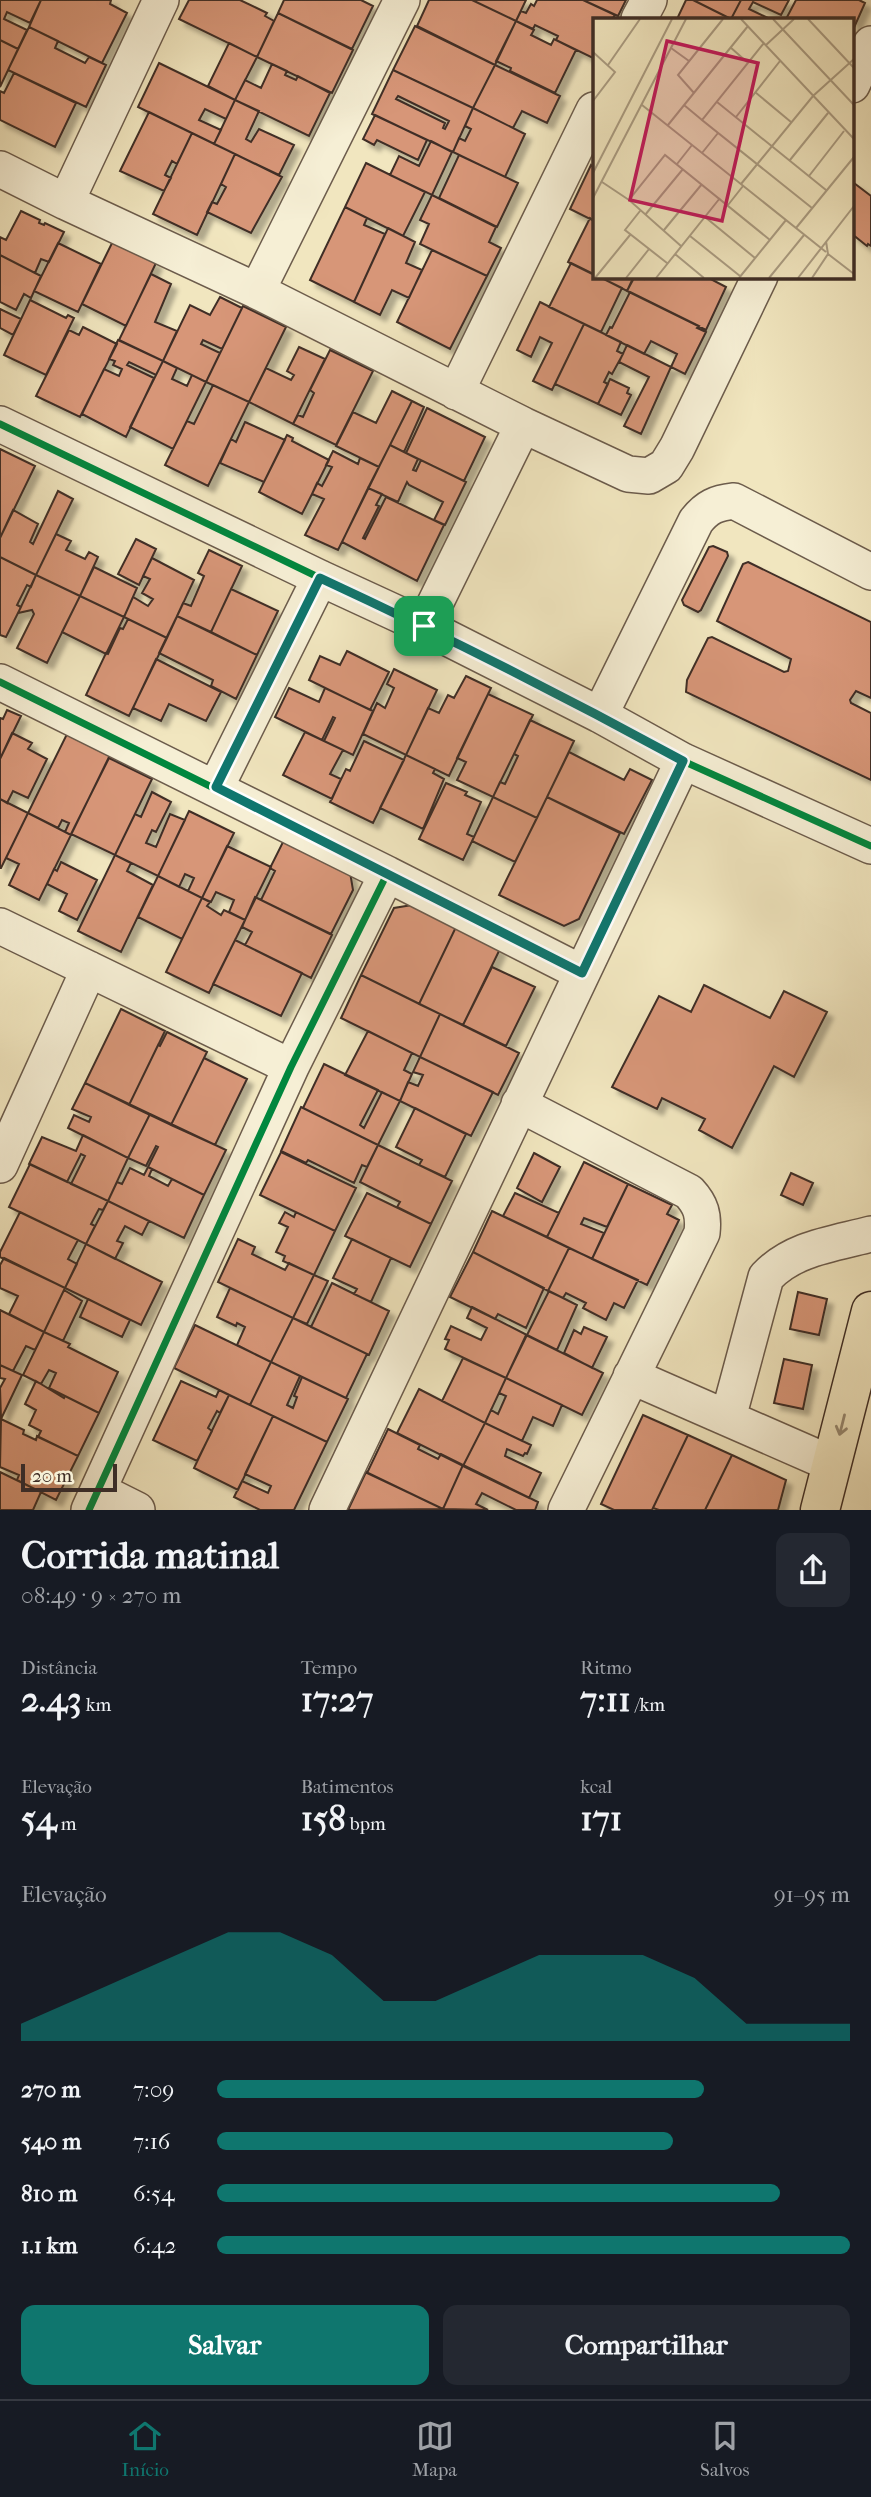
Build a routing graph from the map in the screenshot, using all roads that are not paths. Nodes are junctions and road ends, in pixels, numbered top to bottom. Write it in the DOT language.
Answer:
graph roads {
  1 [pos="402,0"];
  2 [pos="649,0"];
  3 [pos="158,1"];
  4 [pos="640,18"];
  5 [pos="871,44"];
  6 [pos="854,81"];
  7 [pos="593,112"];
  8 [pos="0,169"];
  9 [pos="66,202"];
  10 [pos="759,278"];
  11 [pos="257,291"];
  12 [pos="456,392"];
  13 [pos="0,424"];
  14 [pos="523,425"];
  15 [pos="871,572"];
  16 [pos="320,578"];
  17 [pos="424,626"];
  18 [pos="0,682"];
  19 [pos="600,715"];
  20 [pos="683,761"];
  21 [pos="216,787"];
  22 [pos="871,846"];
  23 [pos="387,874"];
  24 [pos="0,926"];
  25 [pos="89,970"];
  26 [pos="582,973"];
  27 [pos="291,1067"];
  28 [pos="519,1104"];
  29 [pos="0,1166"];
  30 [pos="871,1234"];
  31 [pos="871,1311"];
  32 [pos="632,1376"];
  33 [pos="728,1418"];
  34 [pos="832,1464"];
  35 [pos="94,1500"];
  36 [pos="137,1510"];
  37 [pos="327,1510"];
  38 [pos="566,1510"];
  39 [pos="820,1510"];
  1 -- 11 [label="street"];
  2 -- 4 [label="street"];
  3 -- 9 [label="street"];
  5 -- 6 [label="street"];
  7 -- 12 [label="street"];
  8 -- 9 [label="street"];
  9 -- 11 [label="street"];
  10 -- 14 [label="street"];
  11 -- 12 [label="street"];
  12 -- 14 [label="street"];
  13 -- 16 [label="street"];
  14 -- 17 [label="street"];
  15 -- 19 [label="street"];
  16 -- 17 [label="street"];
  16 -- 21 [label="street"];
  17 -- 19 [label="street"];
  18 -- 21 [label="street"];
  19 -- 20 [label="street"];
  20 -- 22 [label="street"];
  20 -- 26 [label="street"];
  21 -- 23 [label="street"];
  23 -- 26 [label="street"];
  23 -- 27 [label="street"];
  24 -- 25 [label="street"];
  25 -- 27 [label="street"];
  25 -- 29 [label="street"];
  26 -- 28 [label="street"];
  27 -- 35 [label="street"];
  28 -- 32 [label="street"];
  28 -- 37 [label="street"];
  30 -- 33 [label="street"];
  31 -- 34 [label="main road, one-way"];
  32 -- 33 [label="street"];
  32 -- 38 [label="street"];
  33 -- 34 [label="street"];
  34 -- 39 [label="main road"];
  35 -- 36 [label="street"];
}
